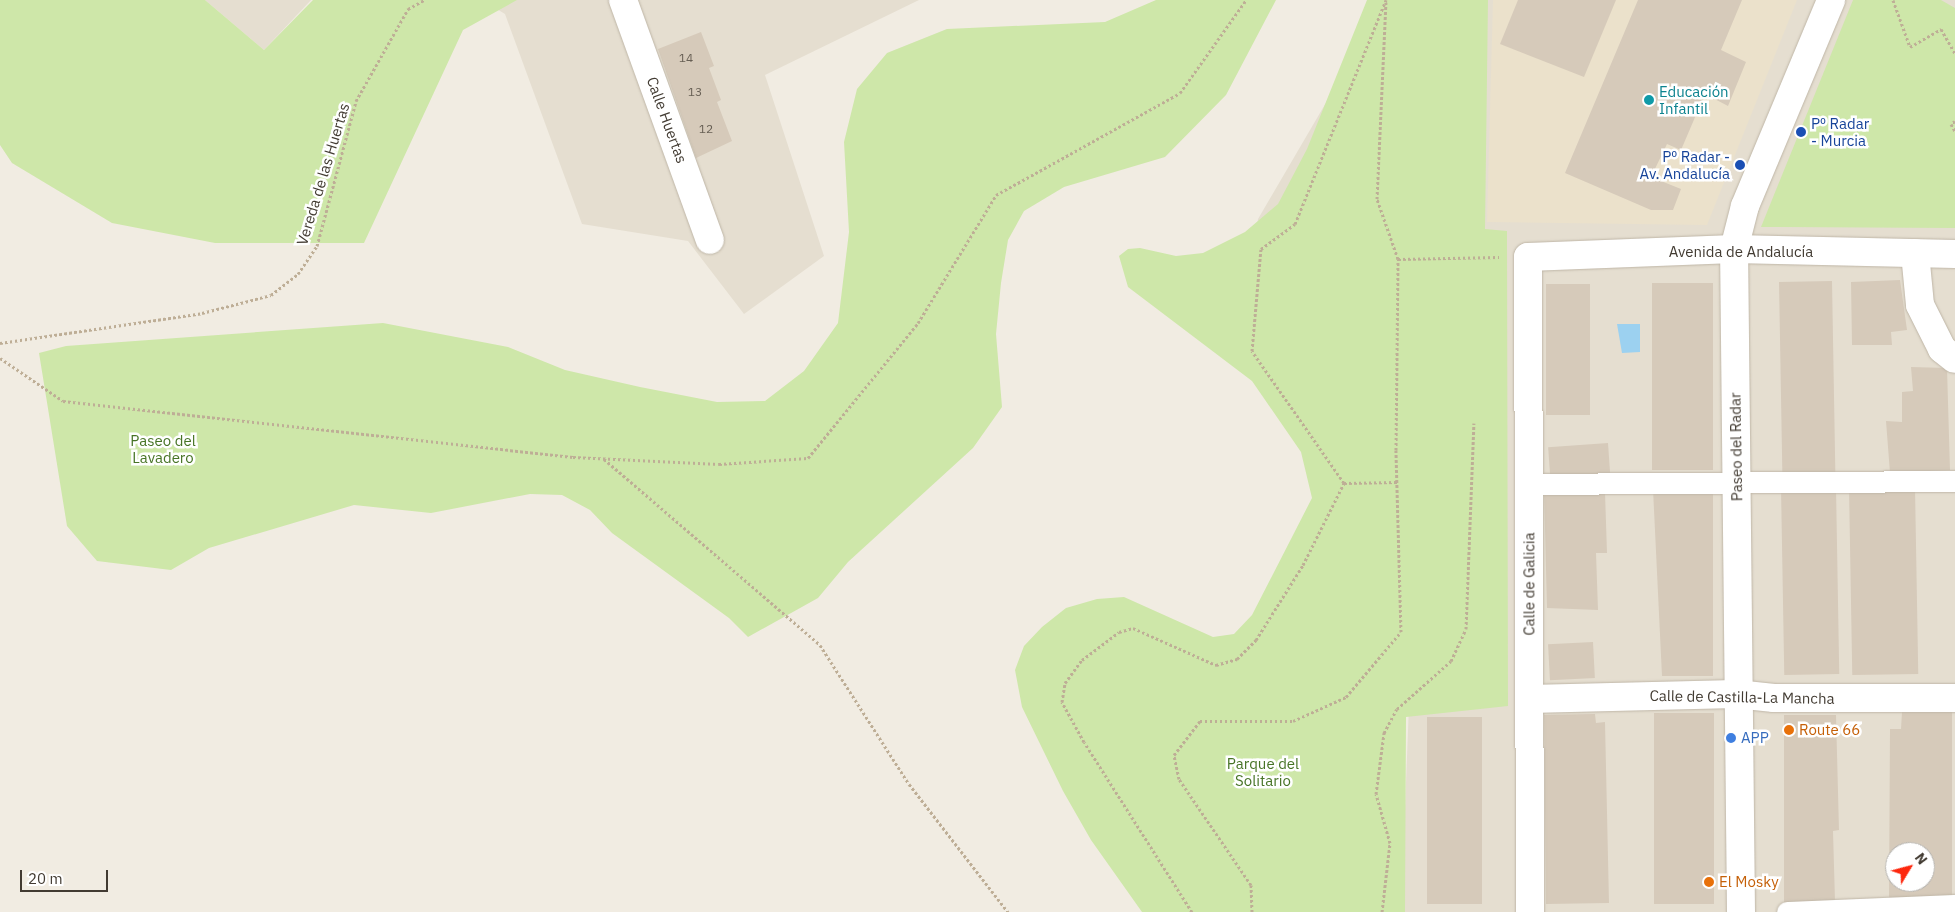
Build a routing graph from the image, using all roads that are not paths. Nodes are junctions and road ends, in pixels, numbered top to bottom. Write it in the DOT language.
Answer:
graph roads {
  1 [pos="623,0"];
  2 [pos="1831,0"];
  3 [pos="710,240"];
  4 [pos="1734,249"];
  5 [pos="1915,253"];
  6 [pos="1955,254"];
  7 [pos="1528,257"];
  8 [pos="1955,359"];
  9 [pos="1955,481"];
  10 [pos="1528,484"];
  11 [pos="1738,484"];
  12 [pos="1736,694"];
  13 [pos="1955,698"];
  14 [pos="1530,699"];
  15 [pos="1955,905"];
  16 [pos="1530,912"];
  17 [pos="1741,912"];
  18 [pos="1786,912"];
  1 -- 3 [label="street, Calle Huertas"];
  2 -- 4 [label="street, Paseo del Radar"];
  4 -- 5 [label="street, Avenida de Andalucía"];
  4 -- 7 [label="street, Avenida de Andalucía"];
  4 -- 11 [label="street, Paseo del Radar"];
  5 -- 6 [label="street, Avenida de Andalucía"];
  5 -- 8 [label="street"];
  7 -- 10 [label="street, Calle de Galicia"];
  9 -- 11 [label="street"];
  10 -- 11 [label="street"];
  10 -- 14 [label="street, Calle de Galicia"];
  11 -- 12 [label="street, Paseo del Radar"];
  12 -- 13 [label="street, Calle de Castilla-La Mancha"];
  12 -- 14 [label="street, Calle de Castilla-La Mancha"];
  12 -- 17 [label="street, Paseo del Radar"];
  14 -- 16 [label="street, Calle de Galicia"];
  15 -- 18 [label="street"];
}
